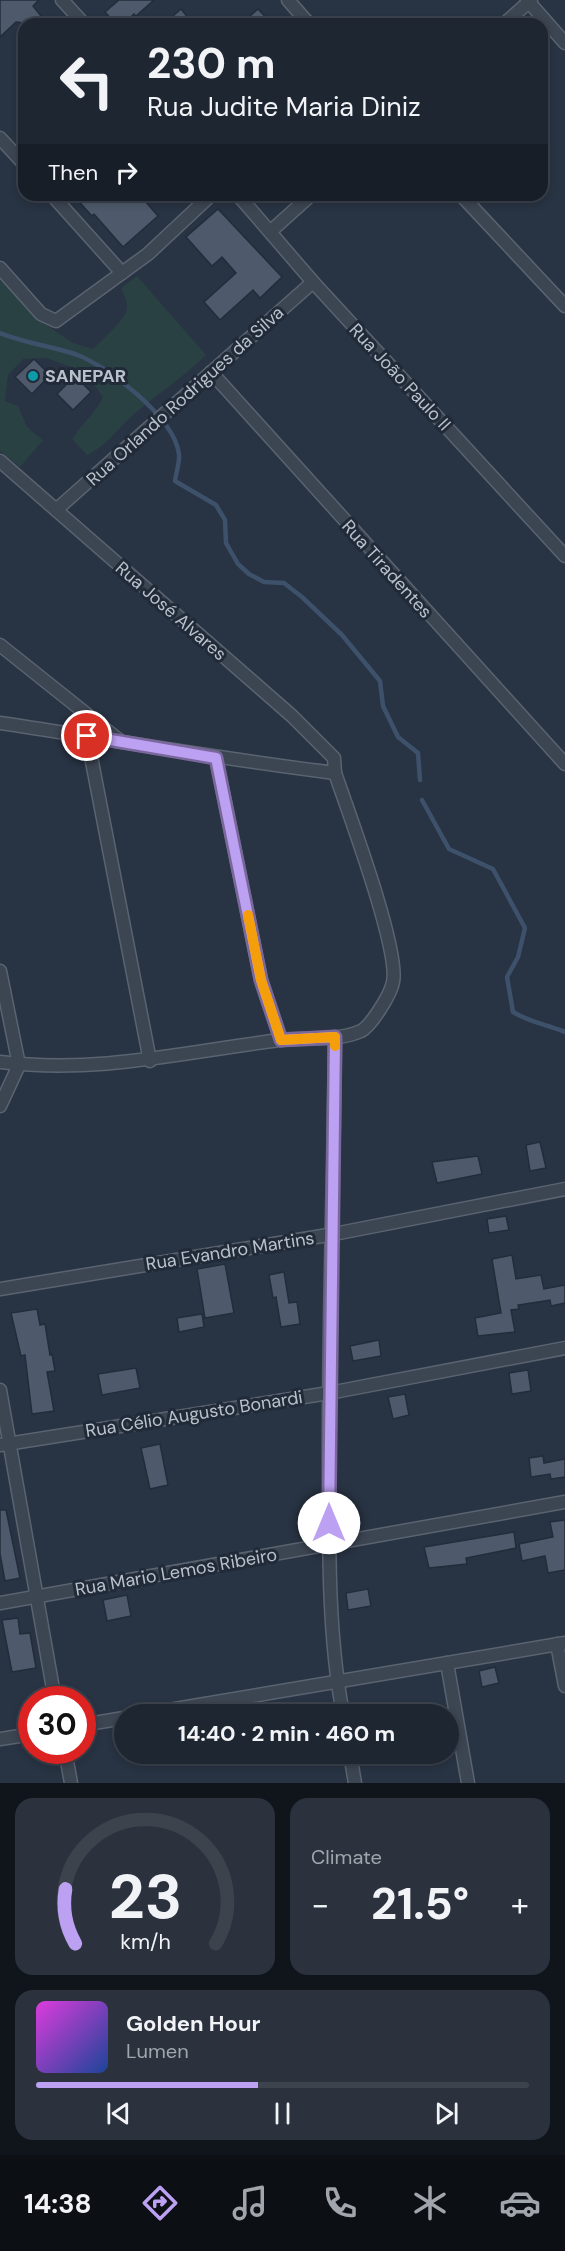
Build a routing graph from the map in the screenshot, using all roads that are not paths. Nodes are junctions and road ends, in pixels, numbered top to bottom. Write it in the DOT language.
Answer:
graph roads {
  1 [pos="62,0"];
  2 [pos="288,0"];
  3 [pos="529,1"];
  4 [pos="78,18"];
  5 [pos="304,18"];
  6 [pos="511,18"];
  7 [pos="544,18"];
  8 [pos="548,23"];
  9 [pos="565,42"];
  10 [pos="0,138"];
  11 [pos="18,158"];
  12 [pos="57,201"];
  13 [pos="204,201"];
  14 [pos="244,201"];
  15 [pos="304,201"];
  16 [pos="467,201"];
  17 [pos="271,231"];
  18 [pos="0,268"];
  19 [pos="122,273"];
  20 [pos="313,282"];
  21 [pos="565,306"];
  22 [pos="211,372"];
  23 [pos="0,461"];
  24 [pos="56,510"];
  25 [pos="565,555"];
  26 [pos="0,645"];
  27 [pos="0,723"];
  28 [pos="87,736"];
  29 [pos="119,740"];
  30 [pos="216,758"];
  31 [pos="565,764"];
  32 [pos="336,770"];
  33 [pos="0,971"];
  34 [pos="335,1037"];
  35 [pos="281,1040"];
  36 [pos="150,1061"];
  37 [pos="0,1062"];
  38 [pos="19,1065"];
  39 [pos="0,1106"];
  40 [pos="565,1189"];
  41 [pos="334,1234"];
  42 [pos="0,1288"];
  43 [pos="565,1348"];
  44 [pos="0,1390"];
  45 [pos="329,1393"];
  46 [pos="4,1444"];
  47 [pos="565,1502"];
  48 [pos="329,1545"];
  49 [pos="35,1597"];
  50 [pos="0,1603"];
  51 [pos="561,1644"];
  52 [pos="447,1663"];
  53 [pos="336,1681"];
  54 [pos="52,1686"];
  55 [pos="565,1686"];
  56 [pos="203,1704"];
  57 [pos="341,1704"];
  58 [pos="114,1720"];
  59 [pos="96,1723"];
  60 [pos="18,1736"];
  61 [pos="0,1739"];
  62 [pos="68,1764"];
  63 [pos="352,1764"];
  64 [pos="71,1783"];
  65 [pos="355,1783"];
  66 [pos="468,1783"];
  1 -- 4 [label="street"];
  2 -- 5 [label="street"];
  3 -- 6 [label="street"];
  3 -- 7 [label="street"];
  8 -- 9 [label="street"];
  10 -- 11 [label="street"];
  12 -- 19 [label="street"];
  13 -- 19 [label="street"];
  14 -- 17 [label="street, Rua João Paulo II"];
  15 -- 17 [label="street"];
  16 -- 21 [label="street"];
  17 -- 20 [label="street, Rua João Paulo II"];
  18 -- 19 [label="street"];
  20 -- 22 [label="street, Rua Orlando Rodrigues da Silva"];
  20 -- 25 [label="street, Rua João Paulo II"];
  22 -- 24 [label="street, Rua Orlando Rodrigues da Silva"];
  22 -- 31 [label="street, Rua Tiradentes"];
  23 -- 24 [label="street, Rua José Alvares"];
  24 -- 32 [label="street, Rua José Alvares"];
  26 -- 29 [label="street"];
  27 -- 28 [label="street"];
  28 -- 29 [label="street"];
  28 -- 36 [label="street"];
  29 -- 30 [label="street"];
  30 -- 32 [label="street"];
  30 -- 35 [label="street"];
  32 -- 34 [label="street"];
  33 -- 38 [label="street"];
  34 -- 35 [label="street"];
  34 -- 41 [label="street"];
  35 -- 36 [label="street"];
  36 -- 38 [label="street"];
  37 -- 38 [label="street"];
  38 -- 39 [label="street"];
  40 -- 41 [label="street, Rua Evandro Martins"];
  41 -- 42 [label="street, Rua Evandro Martins"];
  41 -- 45 [label="street"];
  43 -- 45 [label="street, Rua Célio Augusto Bonardi"];
  44 -- 46 [label="street"];
  45 -- 46 [label="street, Rua Célio Augusto Bonardi"];
  45 -- 48 [label="street"];
  46 -- 49 [label="street"];
  47 -- 48 [label="street, Rua Mario Lemos Ribeiro"];
  48 -- 49 [label="street, Rua Mario Lemos Ribeiro"];
  48 -- 53 [label="street"];
  49 -- 50 [label="street, Rua Mario Lemos Ribeiro"];
  49 -- 54 [label="street"];
  51 -- 52 [label="street"];
  51 -- 55 [label="street"];
  52 -- 53 [label="street"];
  52 -- 66 [label="street"];
  53 -- 56 [label="street"];
  53 -- 57 [label="street"];
  58 -- 59 [label="street"];
  60 -- 61 [label="street"];
  62 -- 64 [label="street"];
  63 -- 65 [label="street"];
}
